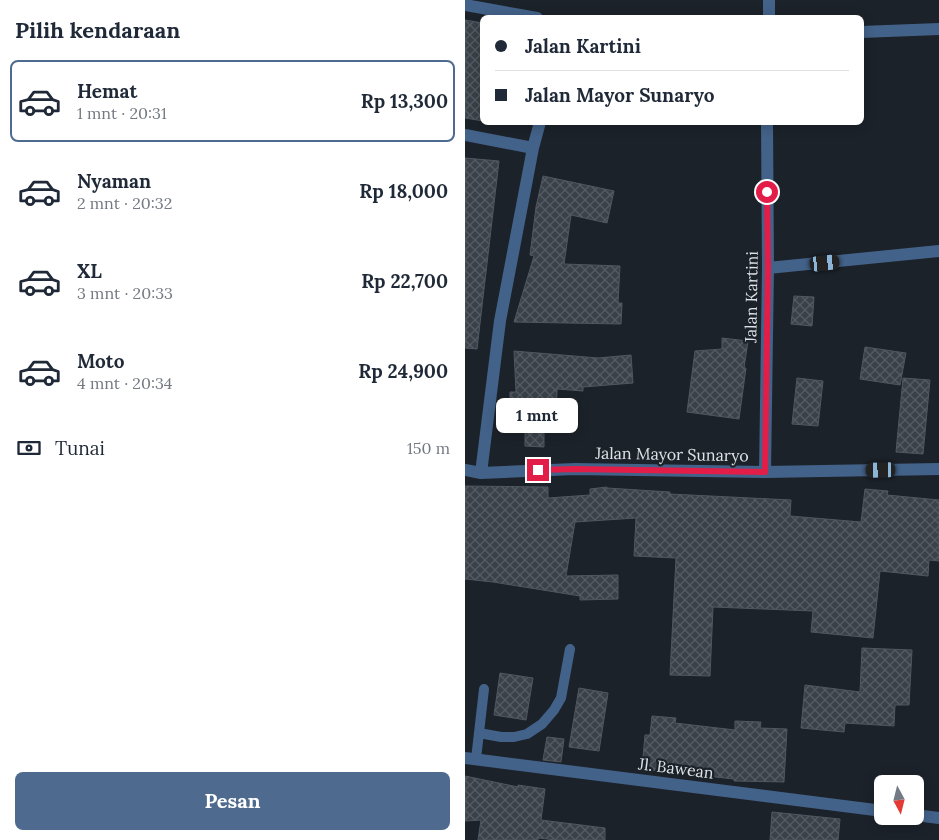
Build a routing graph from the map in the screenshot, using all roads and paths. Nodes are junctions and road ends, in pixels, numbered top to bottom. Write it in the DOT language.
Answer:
graph roads {
  1 [pos="769,0"];
  2 [pos="465,4"];
  3 [pos="481,4"];
  4 [pos="525,15"];
  5 [pos="769,15"];
  6 [pos="939,29"];
  7 [pos="864,32"];
  8 [pos="539,125"];
  9 [pos="767,125"];
  10 [pos="465,135"];
  11 [pos="533,148"];
  12 [pos="939,251"];
  13 [pos="768,268"];
  14 [pos="939,468"];
  15 [pos="465,470"];
  16 [pos="765,472"];
  17 [pos="481,473"];
  18 [pos="570,649"];
  19 [pos="484,689"];
  20 [pos="479,733"];
  21 [pos="470,759"];
  22 [pos="874,810"];
  23 [pos="924,816"];
  24 [pos="939,818"];
  1 -- 5 [label="street"];
  2 -- 3 [label="street"];
  3 -- 4 [label="street"];
  6 -- 7 [label="street"];
  8 -- 11 [label="street"];
  9 -- 13 [label="street, Jalan Kartini"];
  10 -- 11 [label="street"];
  11 -- 17 [label="street"];
  12 -- 13 [label="street"];
  13 -- 16 [label="street, Jalan Kartini"];
  14 -- 16 [label="street, Jalan Mayor Sunaryo"];
  15 -- 17 [label="street, Jalan Mayor Sunaryo"];
  16 -- 17 [label="street, Jalan Mayor Sunaryo"];
  18 -- 20 [label="lane"];
  19 -- 20 [label="lane"];
  20 -- 21 [label="lane"];
  21 -- 22 [label="street, Jl. Bawean"];
  23 -- 24 [label="street"];
}
